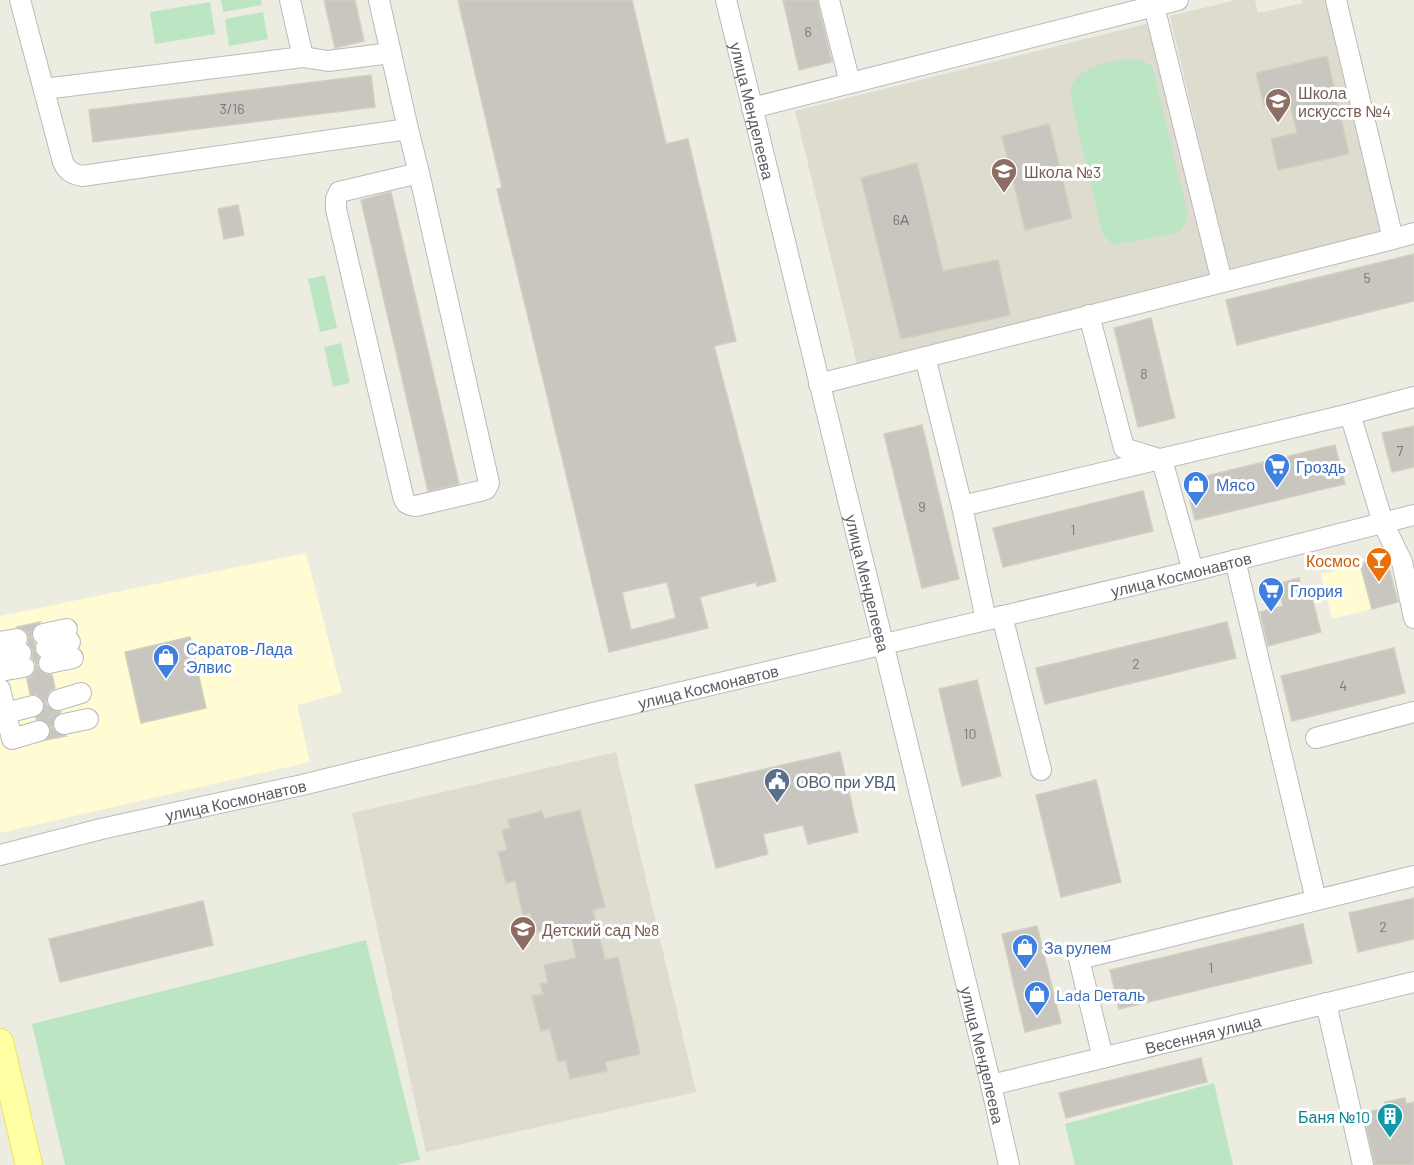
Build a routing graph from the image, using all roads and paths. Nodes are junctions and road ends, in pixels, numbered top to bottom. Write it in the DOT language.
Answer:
graph roads {
  1 [pos="20,0"];
  2 [pos="290,0"];
  3 [pos="379,0"];
  4 [pos="726,0"];
  5 [pos="829,0"];
  6 [pos="1178,0"];
  7 [pos="1336,0"];
  8 [pos="1154,6"];
  9 [pos="391,53"];
  10 [pos="303,57"];
  11 [pos="850,83"];
  12 [pos="44,89"];
  13 [pos="752,108"];
  14 [pos="408,129"];
  15 [pos="419,173"];
  16 [pos="1414,233"];
  17 [pos="1393,239"];
  18 [pos="1222,282"];
  19 [pos="1089,315"];
  20 [pos="925,357"];
  21 [pos="819,384"];
  22 [pos="1414,397"];
  23 [pos="1350,414"];
  24 [pos="1162,460"];
  25 [pos="962,506"];
  26 [pos="1414,515"];
  27 [pos="1383,524"];
  28 [pos="1235,560"];
  29 [pos="1193,571"];
  30 [pos="994,618"];
  31 [pos="1414,618"];
  32 [pos="70,643"];
  33 [pos="882,645"];
  34 [pos="16,651"];
  35 [pos="0,657"];
  36 [pos="0,671"];
  37 [pos="0,689"];
  38 [pos="84,707"];
  39 [pos="1414,712"];
  40 [pos="36,719"];
  41 [pos="1316,738"];
  42 [pos="1041,770"];
  43 [pos="0,855"];
  44 [pos="1414,876"];
  45 [pos="1316,900"];
  46 [pos="1414,982"];
  47 [pos="1326,1003"];
  48 [pos="0,1042"];
  49 [pos="1103,1058"];
  50 [pos="991,1085"];
  51 [pos="29,1165"];
  52 [pos="1009,1165"];
  53 [pos="1363,1165"];
  1 -- 12 [label="street"];
  2 -- 10 [label="street"];
  3 -- 9 [label="street"];
  4 -- 13 [label="street, улица Менделеева"];
  5 -- 11 [label="street"];
  6 -- 8 [label="street"];
  7 -- 17 [label="street"];
  8 -- 11 [label="street"];
  8 -- 18 [label="street"];
  9 -- 10 [label="street"];
  9 -- 14 [label="street"];
  10 -- 12 [label="street"];
  11 -- 13 [label="street"];
  12 -- 14 [label="street"];
  13 -- 21 [label="street, улица Менделеева"];
  14 -- 15 [label="street"];
  15 -- 15 [label="street"];
  16 -- 17 [label="street"];
  17 -- 18 [label="street"];
  18 -- 19 [label="street"];
  19 -- 20 [label="street"];
  19 -- 24 [label="street"];
  20 -- 21 [label="street"];
  20 -- 25 [label="street"];
  21 -- 33 [label="street, улица Менделеева"];
  22 -- 23 [label="street"];
  23 -- 24 [label="street"];
  23 -- 27 [label="street"];
  24 -- 25 [label="street"];
  24 -- 29 [label="street"];
  25 -- 30 [label="street"];
  26 -- 27 [label="street, улица Космонавтов"];
  27 -- 28 [label="street, улица Космонавтов"];
  27 -- 31 [label="street"];
  28 -- 29 [label="street, улица Космонавтов"];
  28 -- 45 [label="street"];
  29 -- 30 [label="street, улица Космонавтов"];
  30 -- 33 [label="street, улица Космонавтов"];
  30 -- 42 [label="street"];
  32 -- 32 [label="street"];
  33 -- 43 [label="street, улица Космонавтов"];
  33 -- 50 [label="street, улица Менделеева"];
  34 -- 35 [label="street"];
  34 -- 36 [label="street"];
  37 -- 40 [label="street"];
  38 -- 38 [label="street"];
  39 -- 41 [label="street"];
  44 -- 45 [label="street"];
  45 -- 49 [label="street"];
  46 -- 47 [label="street, Весенняя улица"];
  47 -- 49 [label="street, Весенняя улица"];
  47 -- 53 [label="street"];
  48 -- 51 [label="main road"];
  49 -- 50 [label="street, Весенняя улица"];
  50 -- 52 [label="street, улица Менделеева"];
}
